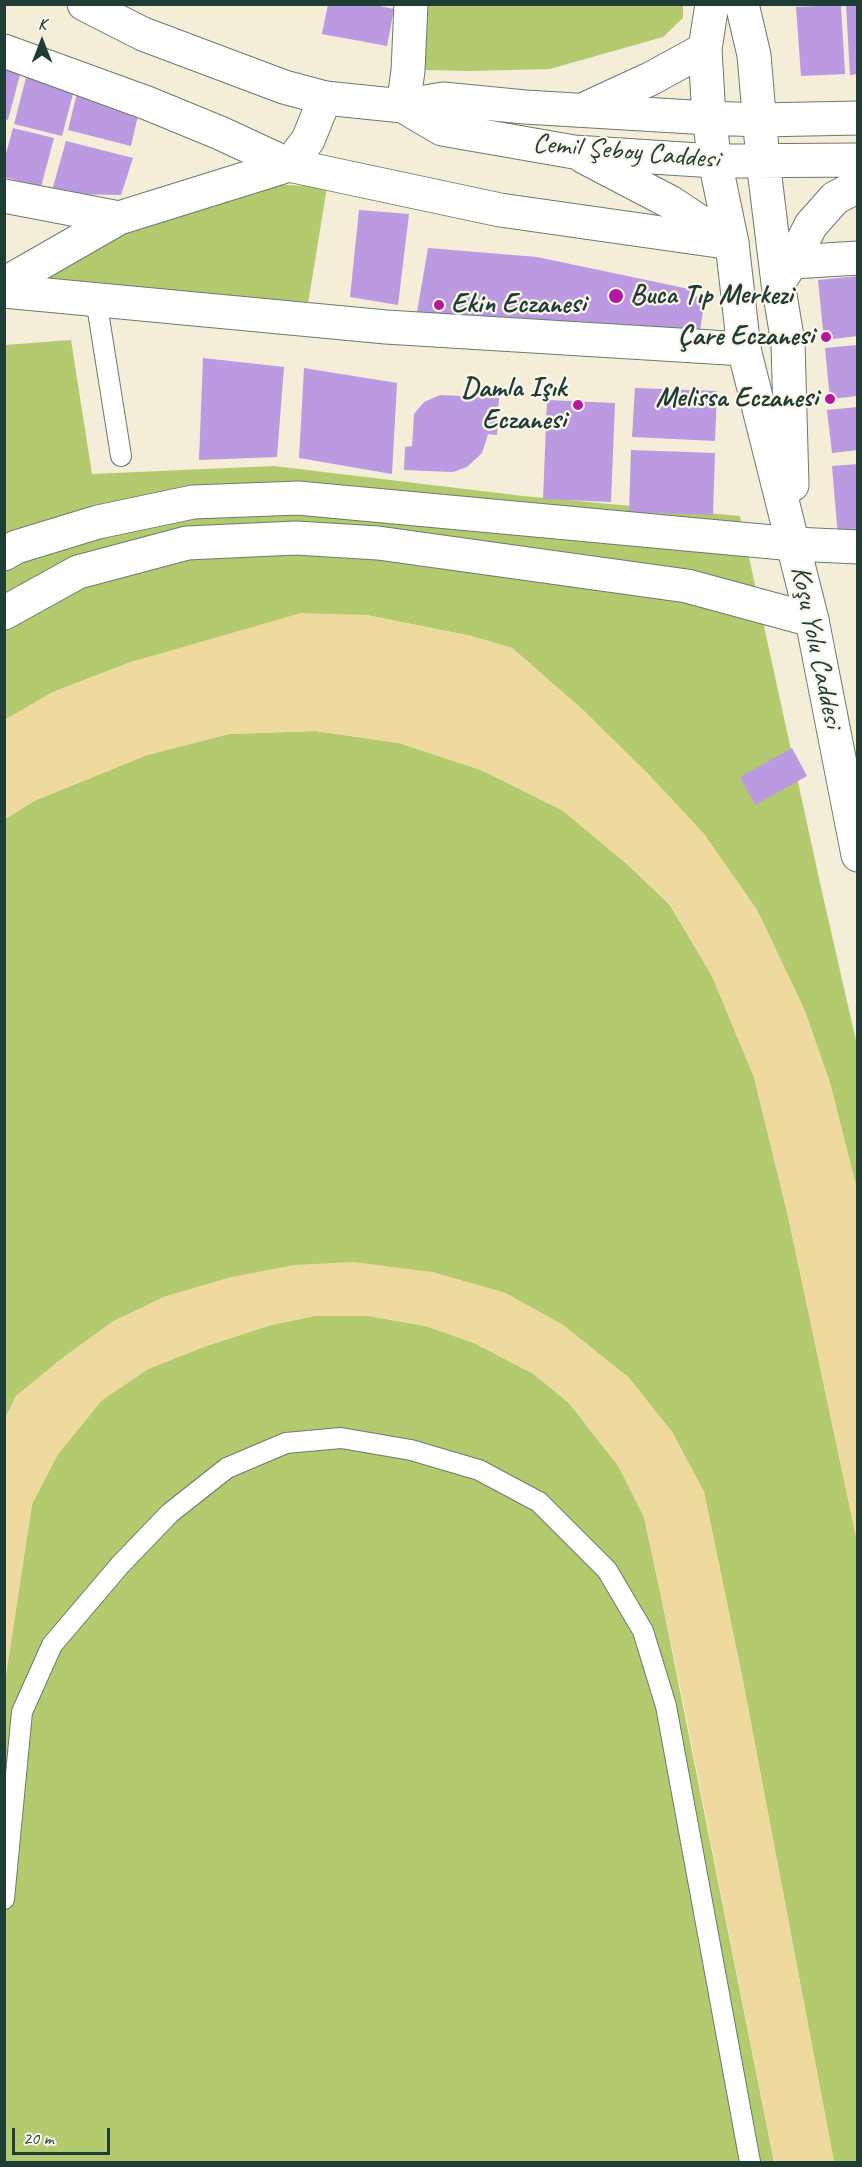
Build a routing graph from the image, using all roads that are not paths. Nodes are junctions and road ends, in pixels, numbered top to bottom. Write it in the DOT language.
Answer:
graph roads {
  1 [pos="84,4"];
  2 [pos="411,4"];
  3 [pos="712,4"];
  4 [pos="742,4"];
  5 [pos="705,49"];
  6 [pos="4,51"];
  7 [pos="325,98"];
  8 [pos="403,106"];
  9 [pos="583,110"];
  10 [pos="709,118"];
  11 [pos="858,118"];
  12 [pos="760,120"];
  13 [pos="574,152"];
  14 [pos="858,160"];
  15 [pos="715,161"];
  16 [pos="763,161"];
  17 [pos="289,165"];
  18 [pos="858,186"];
  19 [pos="4,196"];
  20 [pos="119,218"];
  21 [pos="732,243"];
  22 [pos="858,258"];
  23 [pos="785,272"];
  24 [pos="4,284"];
  25 [pos="4,291"];
  26 [pos="96,299"];
  27 [pos="744,350"];
  28 [pos="120,456"];
  29 [pos="794,544"];
  30 [pos="858,547"];
  31 [pos="4,554"];
  32 [pos="4,612"];
  33 [pos="812,620"];
  34 [pos="858,855"];
  35 [pos="4,1899"];
  36 [pos="750,2163"];
  1 -- 7 [label="street, Cemil Şeboy Caddesi"];
  2 -- 8 [label="street"];
  3 -- 5 [label="street"];
  4 -- 12 [label="street, Koşu Yolu Caddesi"];
  5 -- 9 [label="street"];
  5 -- 10 [label="street, Koşu Yolu Caddesi"];
  6 -- 17 [label="street"];
  7 -- 8 [label="street, Cemil Şeboy Caddesi"];
  7 -- 17 [label="street"];
  8 -- 9 [label="street, Cemil Şeboy Caddesi"];
  8 -- 13 [label="street, Cemil Şeboy Caddesi"];
  9 -- 10 [label="street, Cemil Şeboy Caddesi"];
  10 -- 12 [label="street, Cemil Şeboy Caddesi"];
  10 -- 15 [label="street, Koşu Yolu Caddesi"];
  11 -- 12 [label="street"];
  12 -- 16 [label="street, Koşu Yolu Caddesi"];
  13 -- 15 [label="street, Cemil Şeboy Caddesi"];
  13 -- 21 [label="street"];
  14 -- 16 [label="street, Cemil Şeboy Caddesi"];
  15 -- 16 [label="street, Cemil Şeboy Caddesi"];
  15 -- 21 [label="street, Koşu Yolu Caddesi"];
  16 -- 23 [label="street, Koşu Yolu Caddesi"];
  17 -- 20 [label="street"];
  17 -- 21 [label="street"];
  18 -- 23 [label="street"];
  19 -- 20 [label="street"];
  20 -- 24 [label="street"];
  21 -- 27 [label="street, Koşu Yolu Caddesi"];
  22 -- 23 [label="street"];
  23 -- 29 [label="street, Koşu Yolu Caddesi"];
  25 -- 26 [label="street"];
  26 -- 27 [label="street"];
  26 -- 28 [label="lane"];
  27 -- 29 [label="street, Koşu Yolu Caddesi"];
  29 -- 30 [label="street"];
  29 -- 31 [label="street"];
  29 -- 33 [label="street, Koşu Yolu Caddesi"];
  32 -- 33 [label="street"];
  33 -- 34 [label="street, Koşu Yolu Caddesi"];
  35 -- 36 [label="lane"];
}
